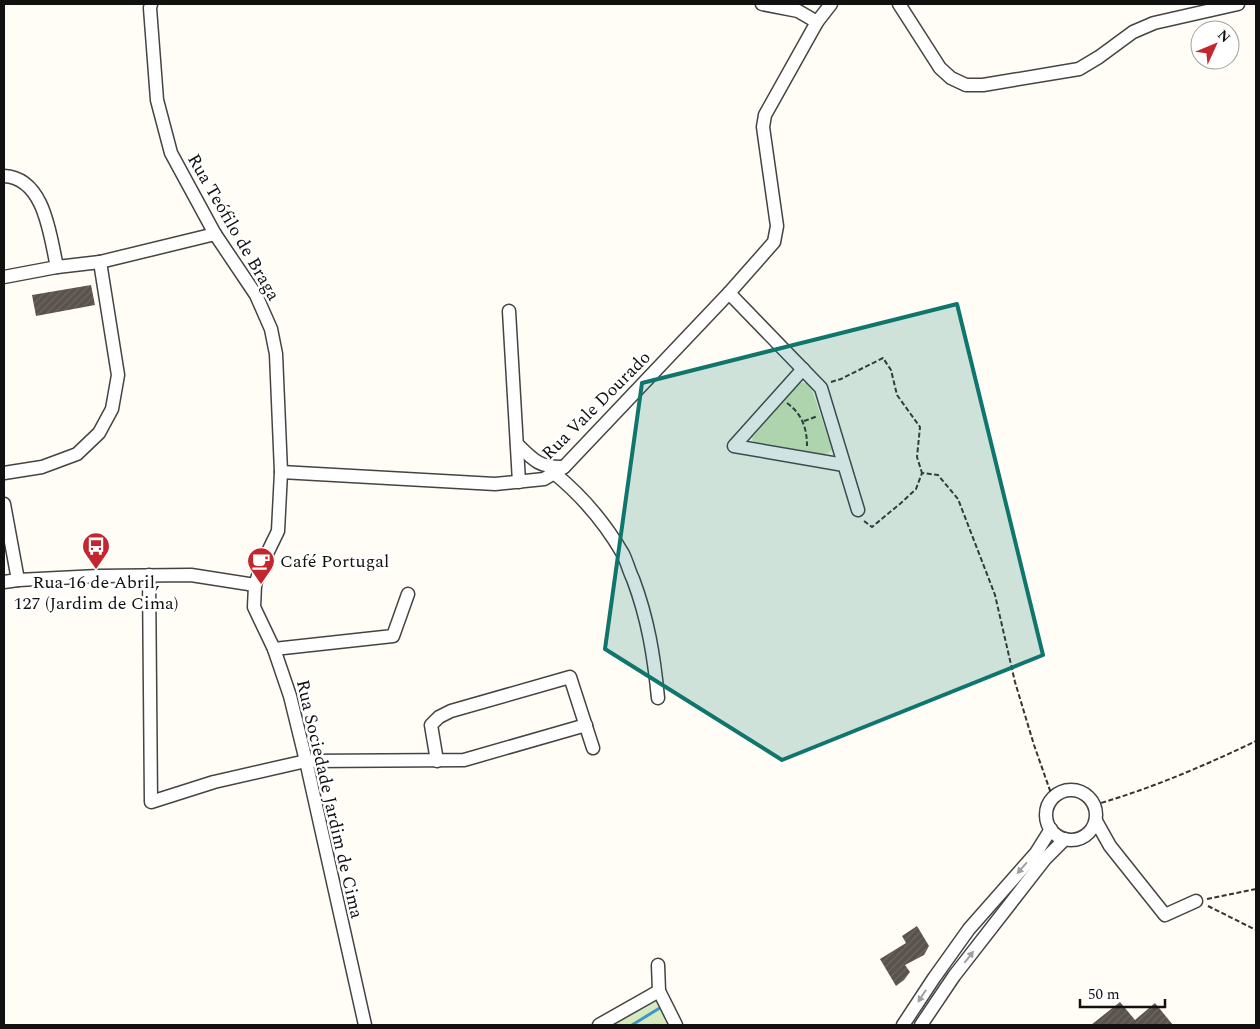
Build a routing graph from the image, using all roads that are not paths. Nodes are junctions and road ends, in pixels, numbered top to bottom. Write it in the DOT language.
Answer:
graph roads {
  1 [pos="151,4"];
  2 [pos="762,4"];
  3 [pos="831,4"];
  4 [pos="899,4"];
  5 [pos="1238,4"];
  6 [pos="817,22"];
  7 [pos="4,176"];
  8 [pos="215,234"];
  9 [pos="100,262"];
  10 [pos="57,267"];
  11 [pos="4,277"];
  12 [pos="729,293"];
  13 [pos="508,311"];
  14 [pos="803,369"];
  15 [pos="517,444"];
  16 [pos="844,465"];
  17 [pos="559,470"];
  18 [pos="281,472"];
  19 [pos="4,473"];
  20 [pos="519,482"];
  21 [pos="4,504"];
  22 [pos="858,510"];
  23 [pos="149,575"];
  24 [pos="18,580"];
  25 [pos="4,582"];
  26 [pos="255,585"];
  27 [pos="408,594"];
  28 [pos="274,649"];
  29 [pos="658,698"];
  30 [pos="586,725"];
  31 [pos="593,748"];
  32 [pos="306,761"];
  33 [pos="437,761"];
  34 [pos="1096,821"];
  35 [pos="1050,829"];
  36 [pos="1083,837"];
  37 [pos="1065,839"];
  38 [pos="1110,846"];
  39 [pos="1196,901"];
  40 [pos="658,965"];
  41 [pos="659,991"];
  42 [pos="365,1025"];
  43 [pos="599,1025"];
  44 [pos="676,1025"];
  45 [pos="903,1025"];
  46 [pos="921,1025"];
  1 -- 8 [label="street, Rua Teófilo de Braga"];
  2 -- 6 [label="street"];
  3 -- 6 [label="street, Rua Vale Dourado"];
  4 -- 5 [label="street"];
  6 -- 12 [label="street, Rua Vale Dourado"];
  7 -- 10 [label="street"];
  8 -- 9 [label="street"];
  8 -- 18 [label="street, Rua Teófilo de Braga"];
  9 -- 10 [label="street"];
  9 -- 19 [label="street"];
  10 -- 11 [label="street"];
  12 -- 14 [label="street"];
  12 -- 17 [label="street, Rua Vale Dourado"];
  13 -- 15 [label="street"];
  14 -- 16 [label="street"];
  14 -- 16 [label="street"];
  15 -- 17 [label="street"];
  15 -- 20 [label="street"];
  16 -- 22 [label="street"];
  17 -- 20 [label="street, Rua Vale Dourado"];
  17 -- 29 [label="street"];
  18 -- 20 [label="street, Rua Vale Dourado"];
  18 -- 26 [label="street, Rua Teófilo de Braga"];
  21 -- 24 [label="street"];
  23 -- 24 [label="street"];
  23 -- 26 [label="street"];
  23 -- 32 [label="street"];
  24 -- 25 [label="street"];
  26 -- 28 [label="street, Rua Sociedade Jardim de Cima"];
  27 -- 28 [label="street"];
  28 -- 32 [label="street, Rua Sociedade Jardim de Cima"];
  30 -- 31 [label="street"];
  30 -- 33 [label="street"];
  30 -- 33 [label="street"];
  32 -- 33 [label="street"];
  32 -- 42 [label="street, Rua Sociedade Jardim de Cima"];
  34 -- 35 [label="street"];
  34 -- 36 [label="street"];
  34 -- 38 [label="street"];
  35 -- 37 [label="street"];
  35 -- 45 [label="street, one-way"];
  36 -- 37 [label="street"];
  36 -- 38 [label="street"];
  46 -- 37 [label="street, one-way"];
  38 -- 39 [label="street"];
  40 -- 41 [label="street"];
  41 -- 43 [label="street"];
  41 -- 44 [label="street"];
}
